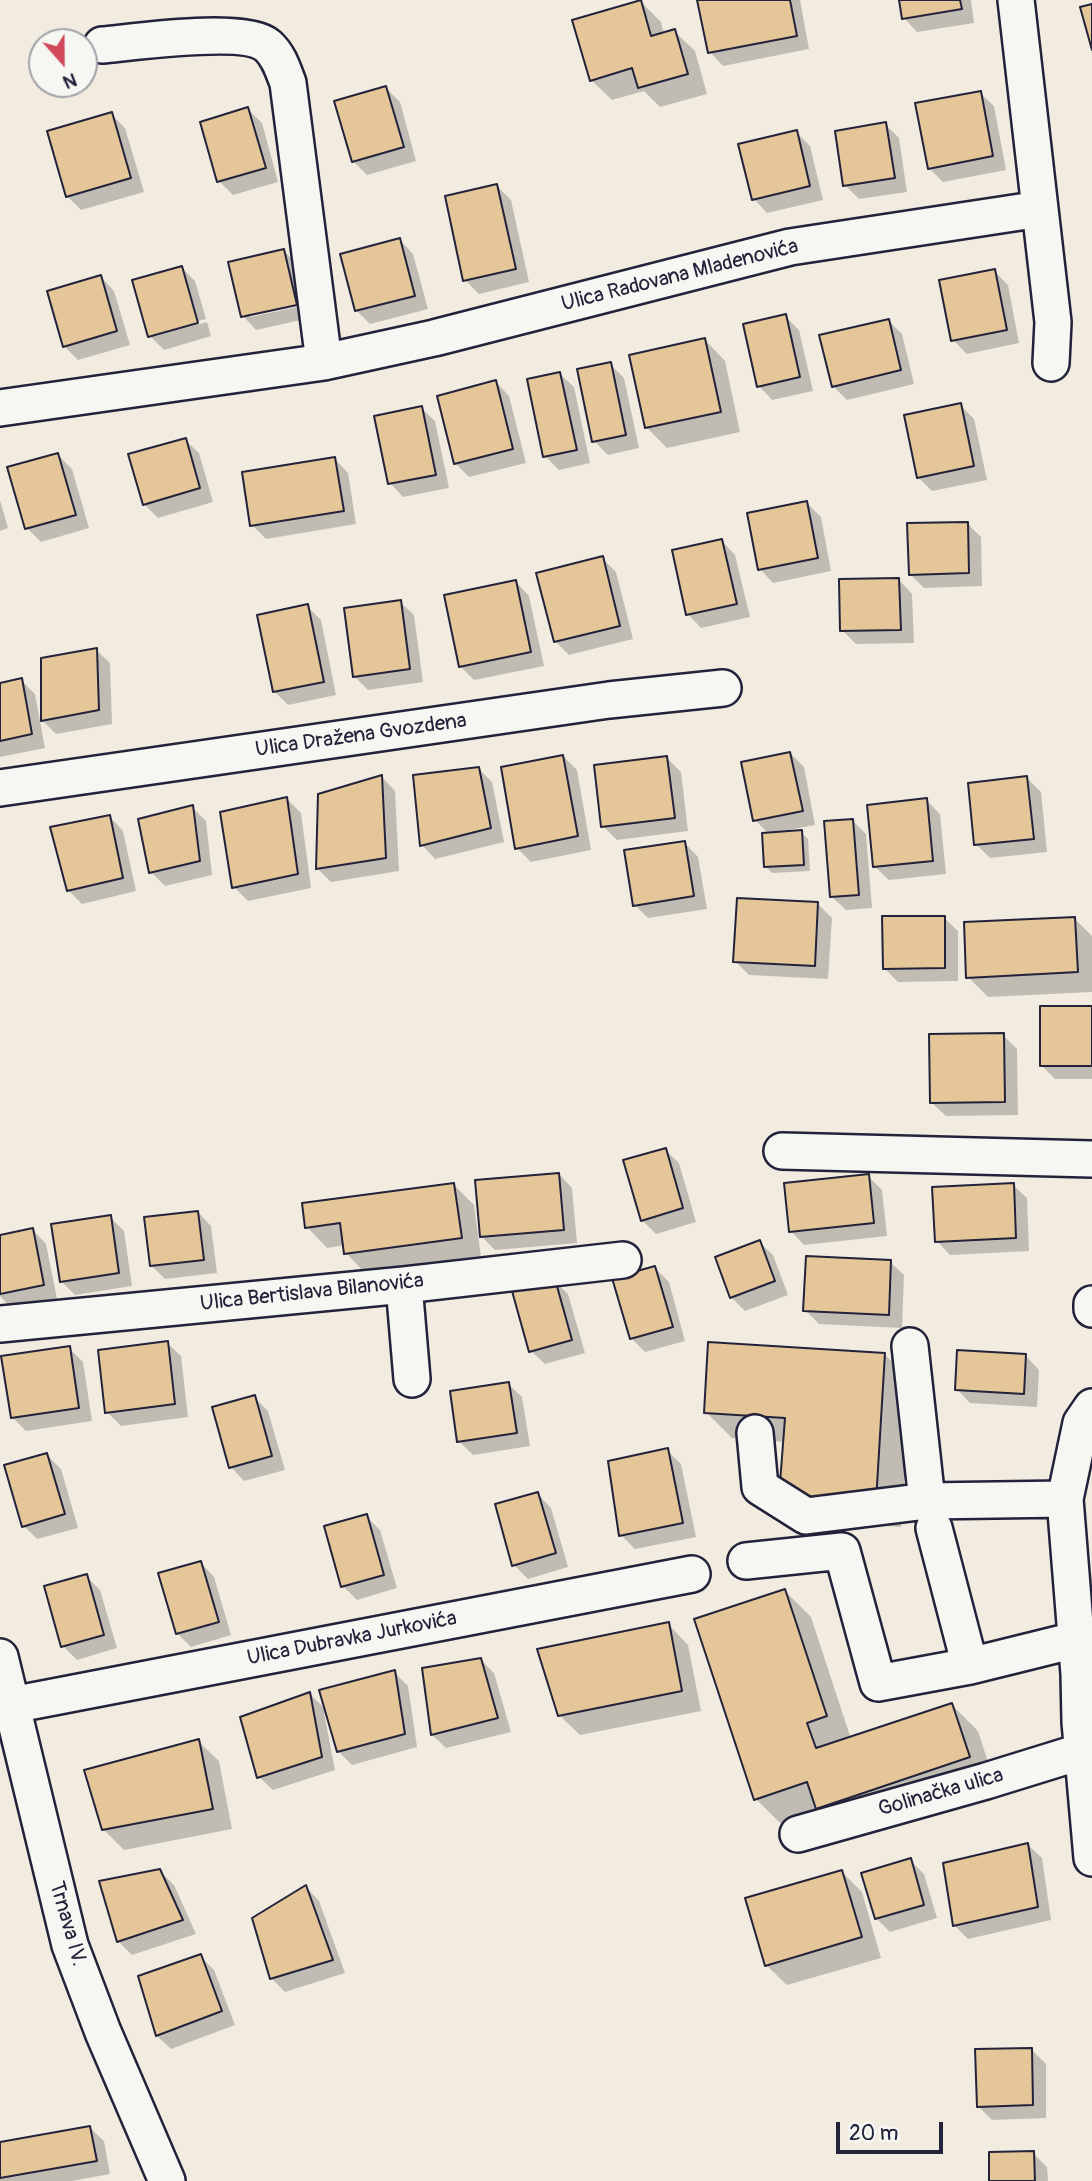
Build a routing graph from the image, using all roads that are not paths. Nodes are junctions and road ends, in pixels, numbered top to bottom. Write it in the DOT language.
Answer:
graph roads {
  1 [pos="1016,0"];
  2 [pos="102,45"];
  3 [pos="1040,209"];
  4 [pos="324,362"];
  5 [pos="1051,363"];
  6 [pos="0,408"];
  7 [pos="723,688"];
  8 [pos="0,788"];
  9 [pos="782,1151"];
  10 [pos="1092,1159"];
  11 [pos="624,1260"];
  12 [pos="404,1284"];
  13 [pos="0,1324"];
  14 [pos="910,1346"];
  15 [pos="412,1379"];
  16 [pos="1088,1417"];
  17 [pos="755,1433"];
  18 [pos="1065,1499"];
  19 [pos="930,1515"];
  20 [pos="746,1561"];
  21 [pos="692,1574"];
  22 [pos="0,1657"];
  23 [pos="1082,1662"];
  24 [pos="970,1667"];
  25 [pos="12,1704"];
  26 [pos="1083,1751"];
  27 [pos="1090,1793"];
  28 [pos="798,1834"];
  29 [pos="1092,1858"];
  30 [pos="167,2181"];
  1 -- 3 [label="street"];
  2 -- 4 [label="street"];
  3 -- 4 [label="street, Ulica Radovana Mladenovića"];
  3 -- 5 [label="street"];
  4 -- 6 [label="street, Ulica Radovana Mladenovića"];
  7 -- 8 [label="street, Ulica Dražena Gvozdena"];
  9 -- 10 [label="street"];
  11 -- 12 [label="street, Ulica Bertislava Bilanovića"];
  12 -- 13 [label="street, Ulica Bertislava Bilanovića"];
  12 -- 15 [label="street"];
  14 -- 19 [label="street"];
  16 -- 18 [label="street"];
  17 -- 19 [label="street"];
  18 -- 19 [label="street"];
  18 -- 23 [label="street"];
  19 -- 24 [label="street"];
  20 -- 24 [label="street"];
  21 -- 25 [label="street, Ulica Dubravka Jurkovića"];
  22 -- 25 [label="street, Trnava IV."];
  23 -- 24 [label="street"];
  23 -- 26 [label="street"];
  25 -- 30 [label="street, Trnava IV."];
  26 -- 27 [label="street"];
  26 -- 28 [label="street, Golinačka ulica"];
  27 -- 29 [label="street"];
}
